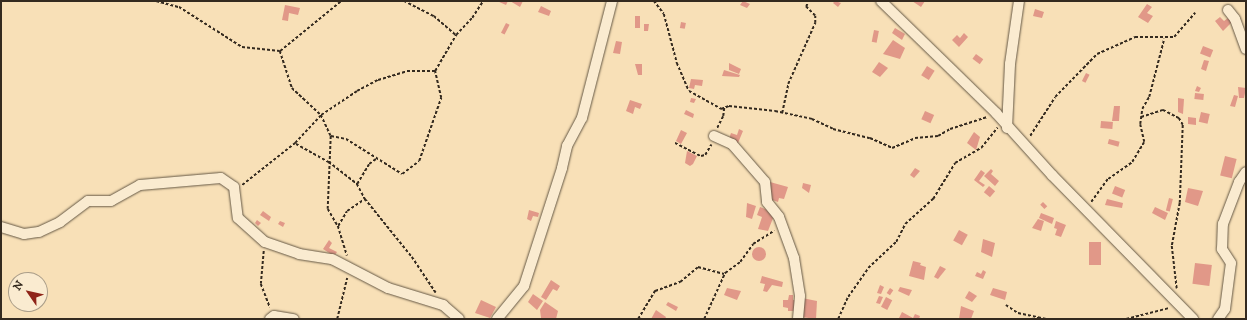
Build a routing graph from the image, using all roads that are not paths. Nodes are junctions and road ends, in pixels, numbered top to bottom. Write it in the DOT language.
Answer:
graph roads {
  1 [pos="612,1"];
  2 [pos="881,1"];
  3 [pos="1019,1"];
  4 [pos="1228,10"];
  5 [pos="1246,49"];
  6 [pos="1005,125"];
  7 [pos="714,136"];
  8 [pos="1246,172"];
  9 [pos="1,227"];
  10 [pos="272,318"];
  11 [pos="294,319"];
  12 [pos="459,319"];
  13 [pos="497,319"];
  14 [pos="798,319"];
  15 [pos="1193,319"];
  16 [pos="1218,319"];
  1 -- 13 [label="street"];
  2 -- 6 [label="street"];
  3 -- 6 [label="street"];
  4 -- 5 [label="street"];
  6 -- 15 [label="street"];
  7 -- 14 [label="street"];
  8 -- 16 [label="street"];
  9 -- 12 [label="street"];
  10 -- 11 [label="street"];
}
